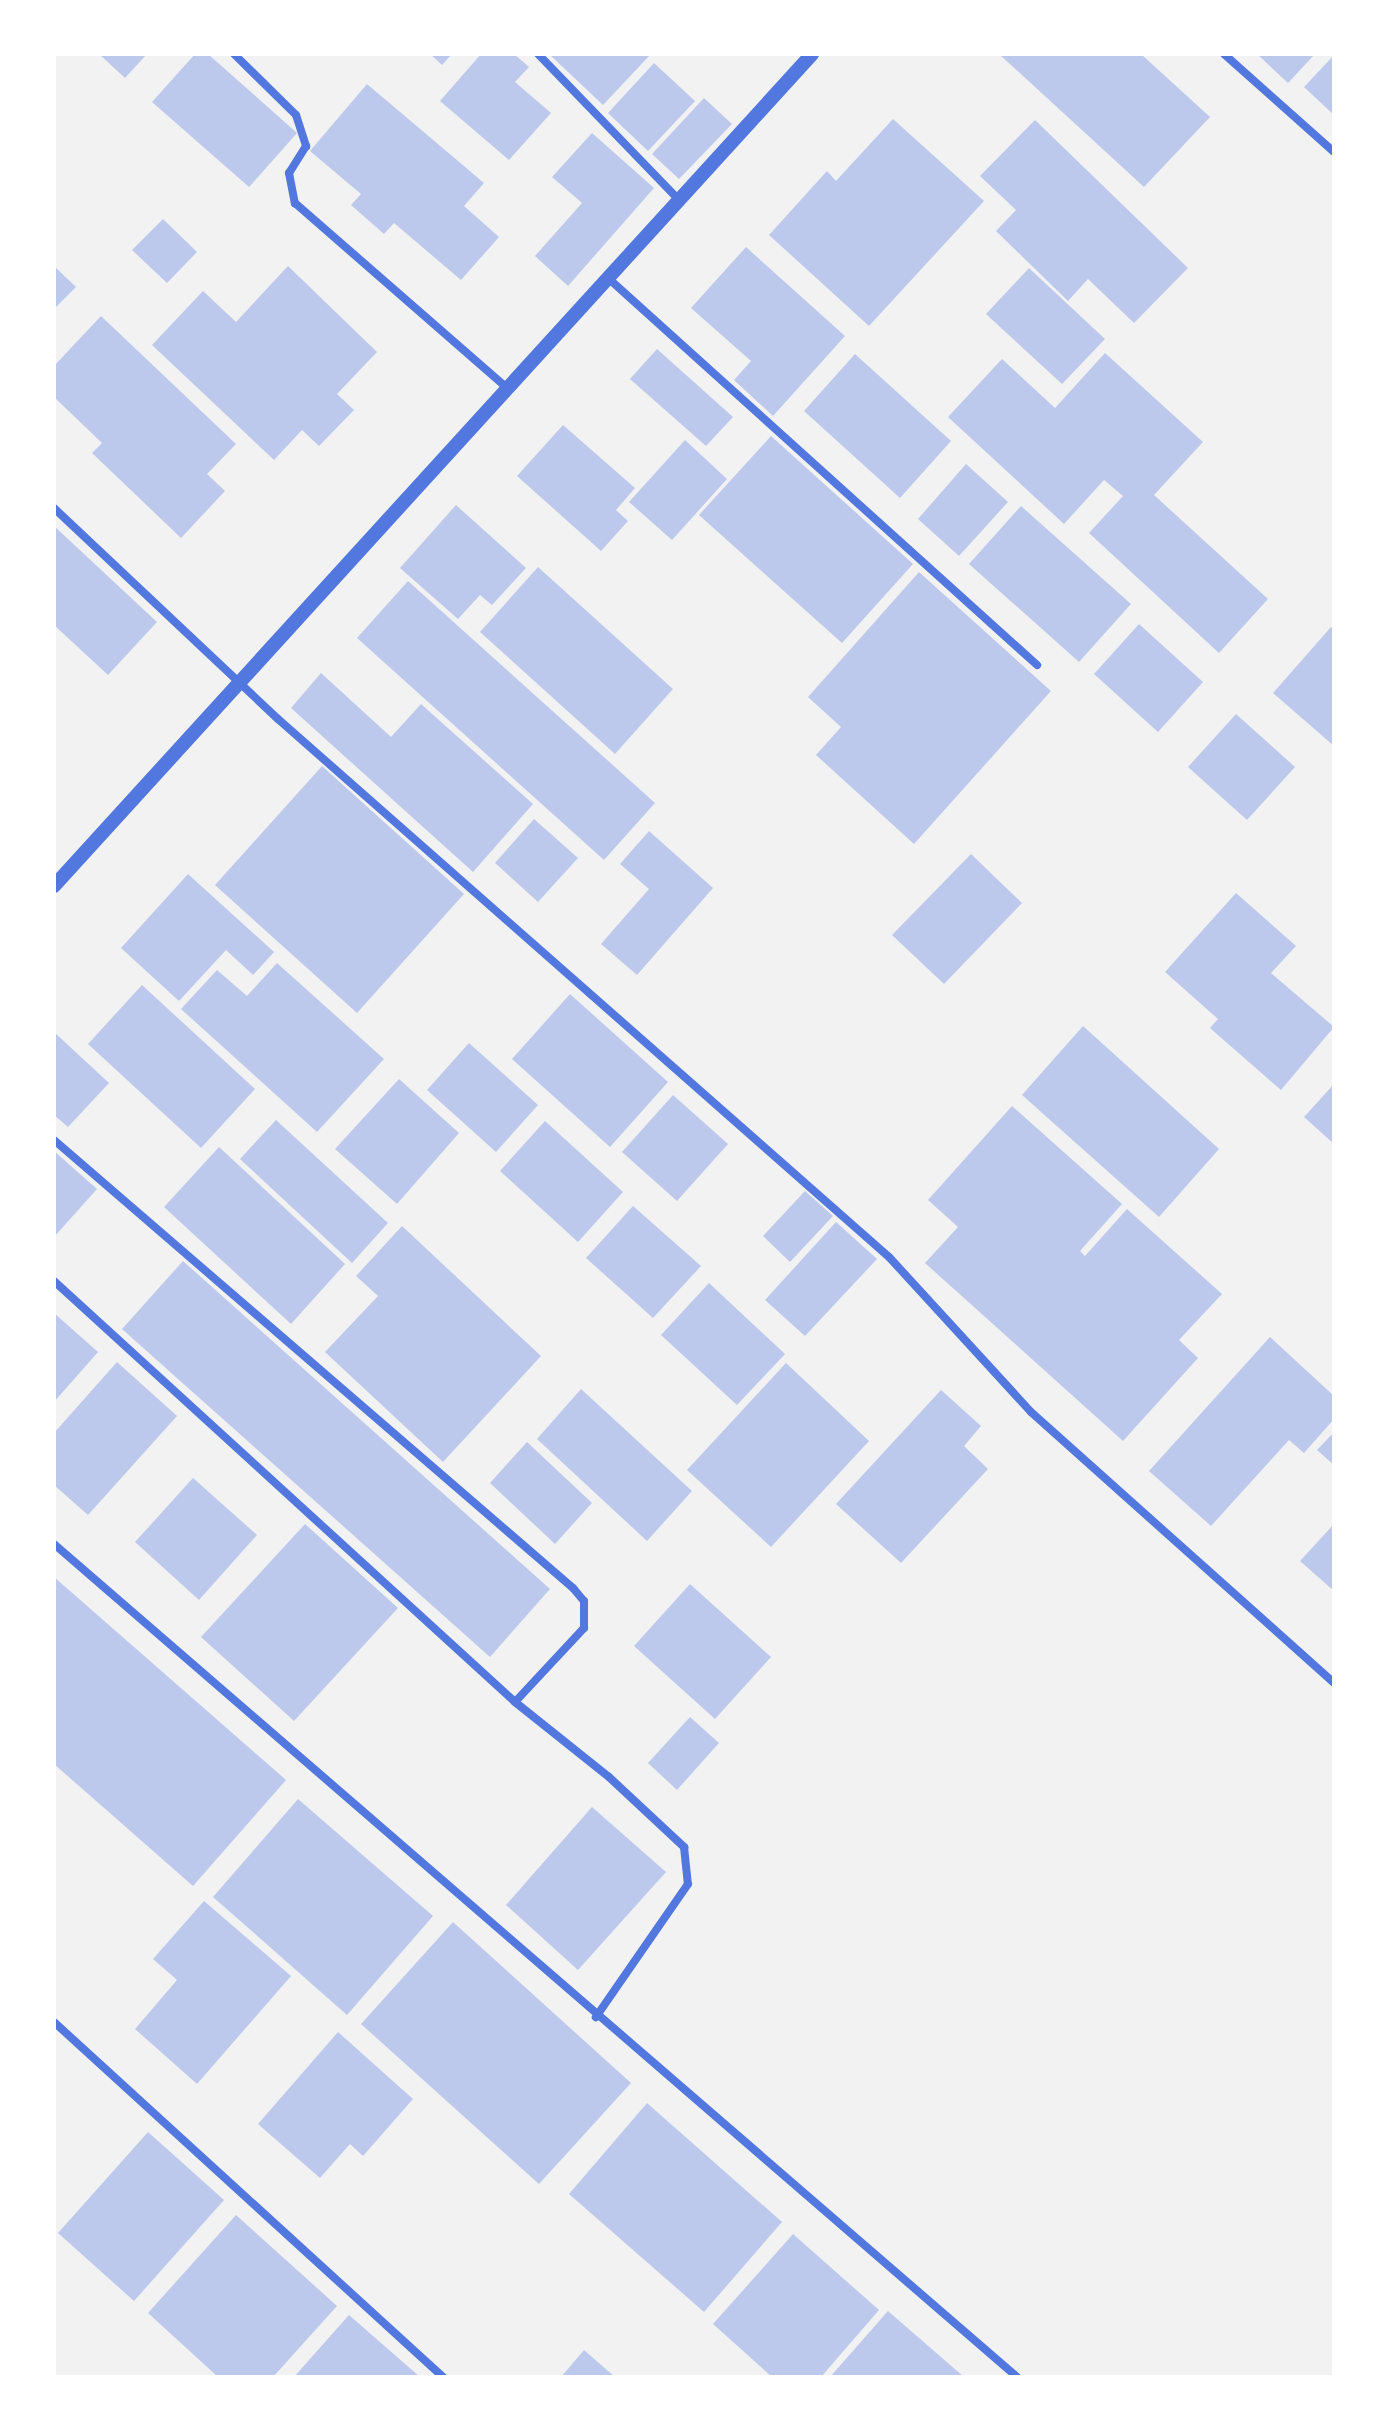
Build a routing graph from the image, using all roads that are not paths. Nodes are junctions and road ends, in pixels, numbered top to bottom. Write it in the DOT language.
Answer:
graph roads {
  1 [pos="234,54"];
  2 [pos="538,54"];
  3 [pos="812,54"];
  4 [pos="1224,54"];
  5 [pos="1334,152"];
  6 [pos="679,200"];
  7 [pos="608,278"];
  8 [pos="508,389"];
  9 [pos="54,508"];
  10 [pos="1037,665"];
  11 [pos="239,684"];
  12 [pos="54,886"];
  13 [pos="54,1140"];
  14 [pos="54,1281"];
  15 [pos="54,1544"];
  16 [pos="1334,1683"];
  17 [pos="515,1702"];
  18 [pos="596,2017"];
  19 [pos="54,2022"];
  20 [pos="443,2377"];
  21 [pos="1017,2377"];
  1 -- 8 [label="street"];
  2 -- 6 [label="street"];
  3 -- 6 [label="street"];
  4 -- 5 [label="street"];
  6 -- 7 [label="street"];
  7 -- 8 [label="street"];
  7 -- 10 [label="street"];
  8 -- 11 [label="street"];
  9 -- 11 [label="street"];
  11 -- 12 [label="street"];
  11 -- 16 [label="street"];
  13 -- 17 [label="street"];
  14 -- 17 [label="street"];
  15 -- 18 [label="street"];
  17 -- 18 [label="street"];
  18 -- 21 [label="street"];
  19 -- 20 [label="street"];
}
